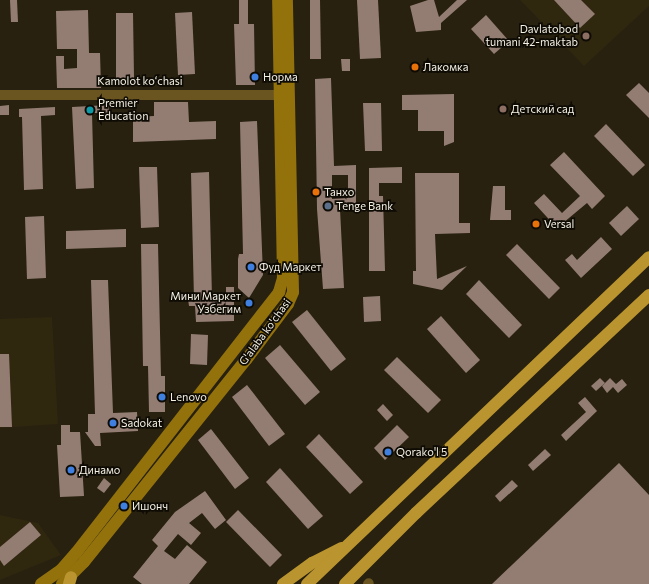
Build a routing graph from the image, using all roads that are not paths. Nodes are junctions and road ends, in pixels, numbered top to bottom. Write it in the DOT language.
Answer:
graph roads {
  1 [pos="278,0"];
  2 [pos="288,0"];
  3 [pos="0,95"];
  4 [pos="280,95"];
  5 [pos="649,258"];
  6 [pos="649,295"];
  7 [pos="216,375"];
  8 [pos="225,385"];
  9 [pos="358,539"];
  10 [pos="80,558"];
  11 [pos="67,582"];
  12 [pos="41,584"];
  13 [pos="284,584"];
  14 [pos="307,584"];
  15 [pos="345,584"];
  1 -- 4 [label="main road, G'alaba ko'chasi"];
  2 -- 8 [label="main road, G'alaba ko'chasi"];
  3 -- 4 [label="street, Kamolot koʻchasi"];
  4 -- 7 [label="main road, G'alaba ko'chasi"];
  5 -- 9 [label="highway"];
  6 -- 15 [label="highway"];
  7 -- 8 [label="main road"];
  7 -- 10 [label="main road, G'alaba ko'chasi"];
  8 -- 10 [label="main road, G'alaba ko'chasi"];
  9 -- 13 [label="highway"];
  9 -- 14 [label="highway"];
  10 -- 11 [label="main road"];
  10 -- 12 [label="main road"];
}
